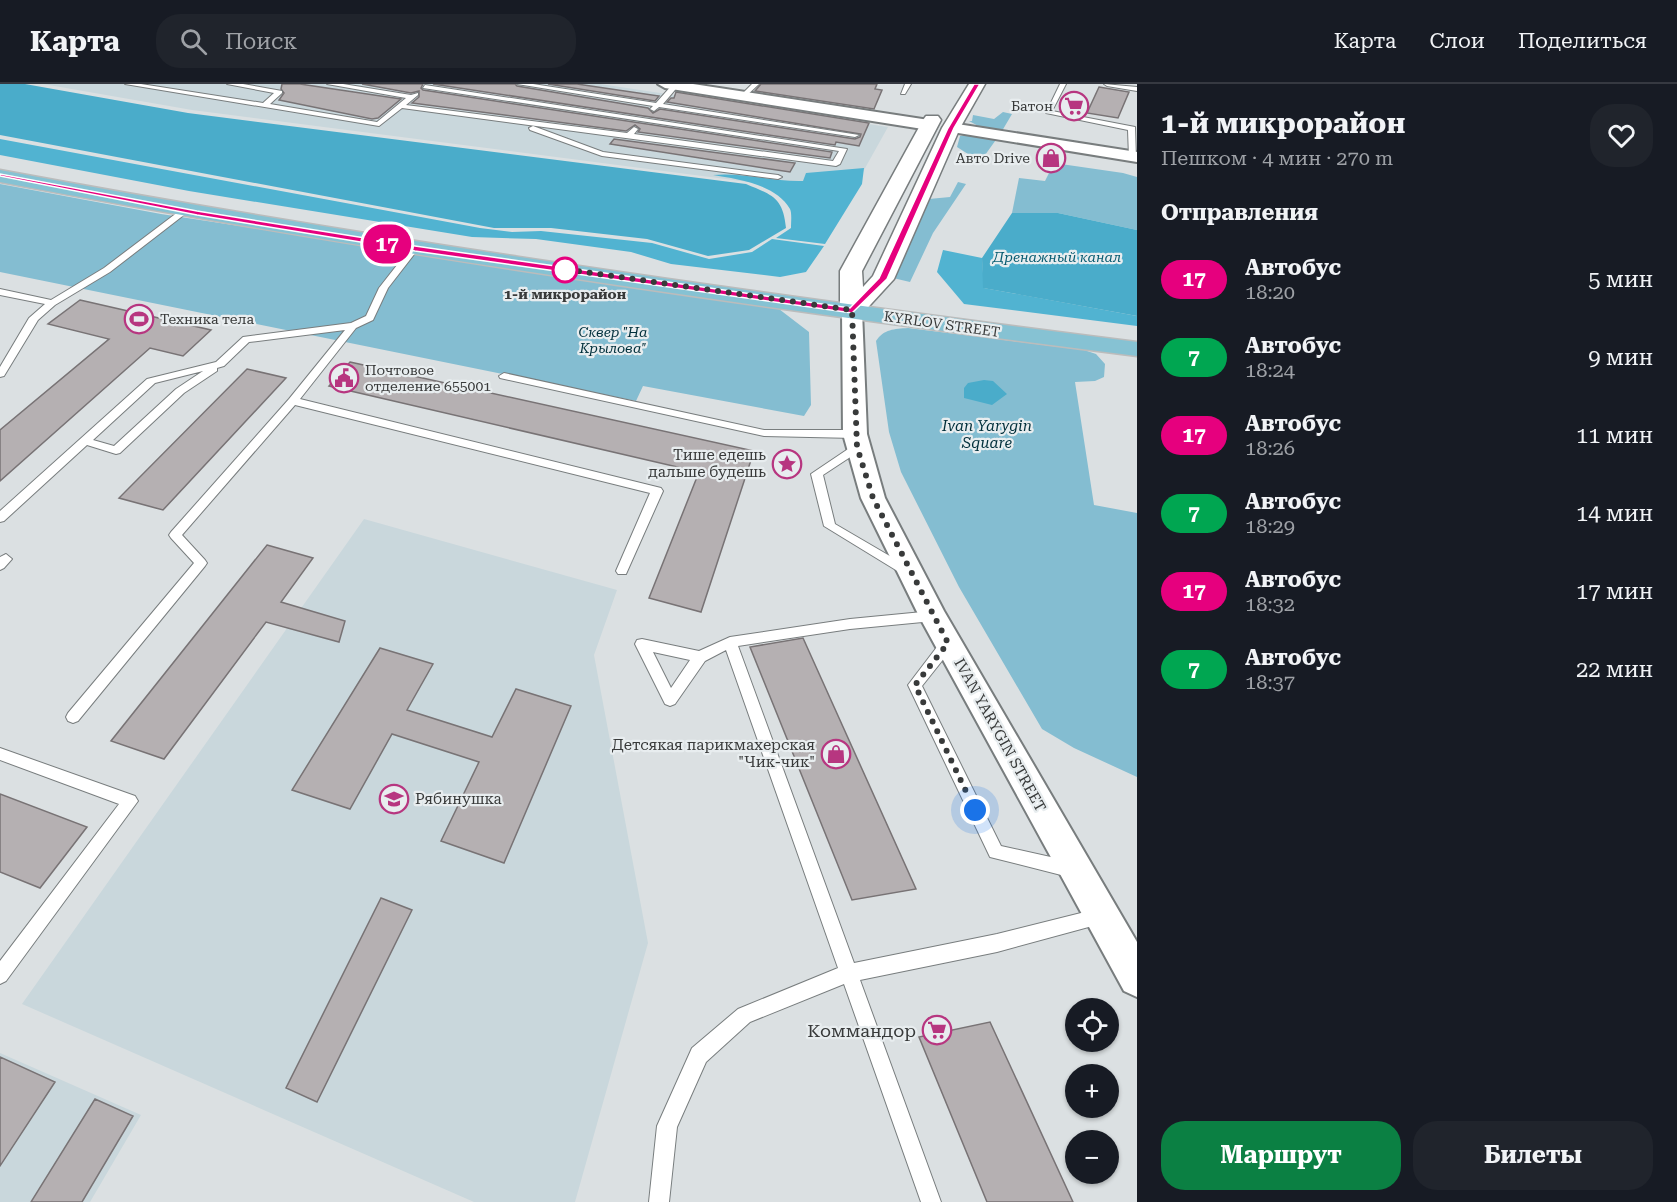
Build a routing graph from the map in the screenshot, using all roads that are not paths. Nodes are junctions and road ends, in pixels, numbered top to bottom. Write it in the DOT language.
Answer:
graph roads {
  1 [pos="128,84"];
  2 [pos="230,84"];
  3 [pos="330,84"];
  4 [pos="373,84"];
  5 [pos="520,84"];
  6 [pos="756,84"];
  7 [pos="908,84"];
  8 [pos="977,84"];
  9 [pos="1063,84"];
  10 [pos="1107,84"];
  11 [pos="426,85"];
  12 [pos="672,85"];
  13 [pos="366,89"];
  14 [pos="1137,89"];
  15 [pos="903,93"];
  16 [pos="743,96"];
  17 [pos="412,97"];
  18 [pos="941,104"];
  19 [pos="264,105"];
  20 [pos="657,105"];
  21 [pos="400,106"];
  22 [pos="644,119"];
  23 [pos="514,120"];
  24 [pos="929,125"];
  25 [pos="951,128"];
  26 [pos="629,135"];
  27 [pos="855,135"];
  28 [pos="1135,157"];
  29 [pos="0,176"];
  30 [pos="778,177"];
  31 [pos="185,211"];
  32 [pos="415,248"];
  33 [pos="0,292"];
  34 [pos="52,303"];
  35 [pos="852,310"];
  36 [pos="353,326"];
  37 [pos="1137,349"];
  38 [pos="220,364"];
  39 [pos="0,374"];
  40 [pos="504,376"];
  41 [pos="293,401"];
  42 [pos="85,441"];
  43 [pos="856,441"];
  44 [pos="0,518"];
  45 [pos="622,571"];
  46 [pos="912,574"];
  47 [pos="933,616"];
  48 [pos="730,642"];
  49 [pos="948,643"];
  50 [pos="700,657"];
  51 [pos="73,717"];
  52 [pos="0,754"];
  53 [pos="1076,870"];
  54 [pos="1101,916"];
  55 [pos="849,973"];
  56 [pos="0,975"];
  57 [pos="1137,978"];
  58 [pos="659,1202"];
  59 [pos="931,1202"];
  1 -- 19 [label="lane"];
  2 -- 19 [label="lane"];
  3 -- 13 [label="lane"];
  4 -- 13 [label="lane"];
  5 -- 20 [label="lane"];
  6 -- 16 [label="lane"];
  7 -- 15 [label="lane"];
  8 -- 25 [label="street"];
  9 -- 28 [label="lane"];
  10 -- 14 [label="lane"];
  11 -- 17 [label="lane"];
  11 -- 22 [label="lane"];
  12 -- 16 [label="street"];
  12 -- 20 [label="lane"];
  13 -- 17 [label="lane"];
  16 -- 24 [label="street"];
  17 -- 21 [label="lane"];
  18 -- 24 [label="street"];
  19 -- 21 [label="lane"];
  20 -- 22 [label="lane"];
  20 -- 27 [label="lane"];
  21 -- 23 [label="lane"];
  22 -- 26 [label="lane"];
  22 -- 26 [label="lane"];
  23 -- 26 [label="lane"];
  23 -- 30 [label="lane"];
  24 -- 35 [label="street"];
  25 -- 28 [label="street"];
  25 -- 35 [label="street"];
  29 -- 31 [label="main road, KYRLOV STREET"];
  31 -- 32 [label="main road, KYRLOV STREET"];
  31 -- 34 [label="lane"];
  32 -- 35 [label="main road, KYRLOV STREET"];
  32 -- 36 [label="lane"];
  33 -- 34 [label="lane"];
  34 -- 39 [label="lane"];
  35 -- 37 [label="main road, KYRLOV STREET"];
  35 -- 43 [label="street, IVAN YARYGIN STREET"];
  36 -- 38 [label="lane"];
  36 -- 41 [label="lane"];
  38 -- 42 [label="lane"];
  38 -- 42 [label="lane"];
  40 -- 43 [label="lane"];
  41 -- 45 [label="lane"];
  41 -- 51 [label="lane"];
  42 -- 44 [label="lane"];
  43 -- 46 [label="street, IVAN YARYGIN STREET"];
  43 -- 46 [label="lane"];
  46 -- 47 [label="street, IVAN YARYGIN STREET"];
  47 -- 48 [label="lane"];
  47 -- 49 [label="street, IVAN YARYGIN STREET"];
  48 -- 50 [label="lane"];
  48 -- 55 [label="lane"];
  49 -- 53 [label="street, IVAN YARYGIN STREET"];
  49 -- 53 [label="lane"];
  50 -- 50 [label="lane"];
  52 -- 56 [label="lane"];
  53 -- 54 [label="street, IVAN YARYGIN STREET"];
  54 -- 55 [label="lane"];
  54 -- 57 [label="street, IVAN YARYGIN STREET"];
  55 -- 58 [label="lane"];
  55 -- 59 [label="lane"];
}
